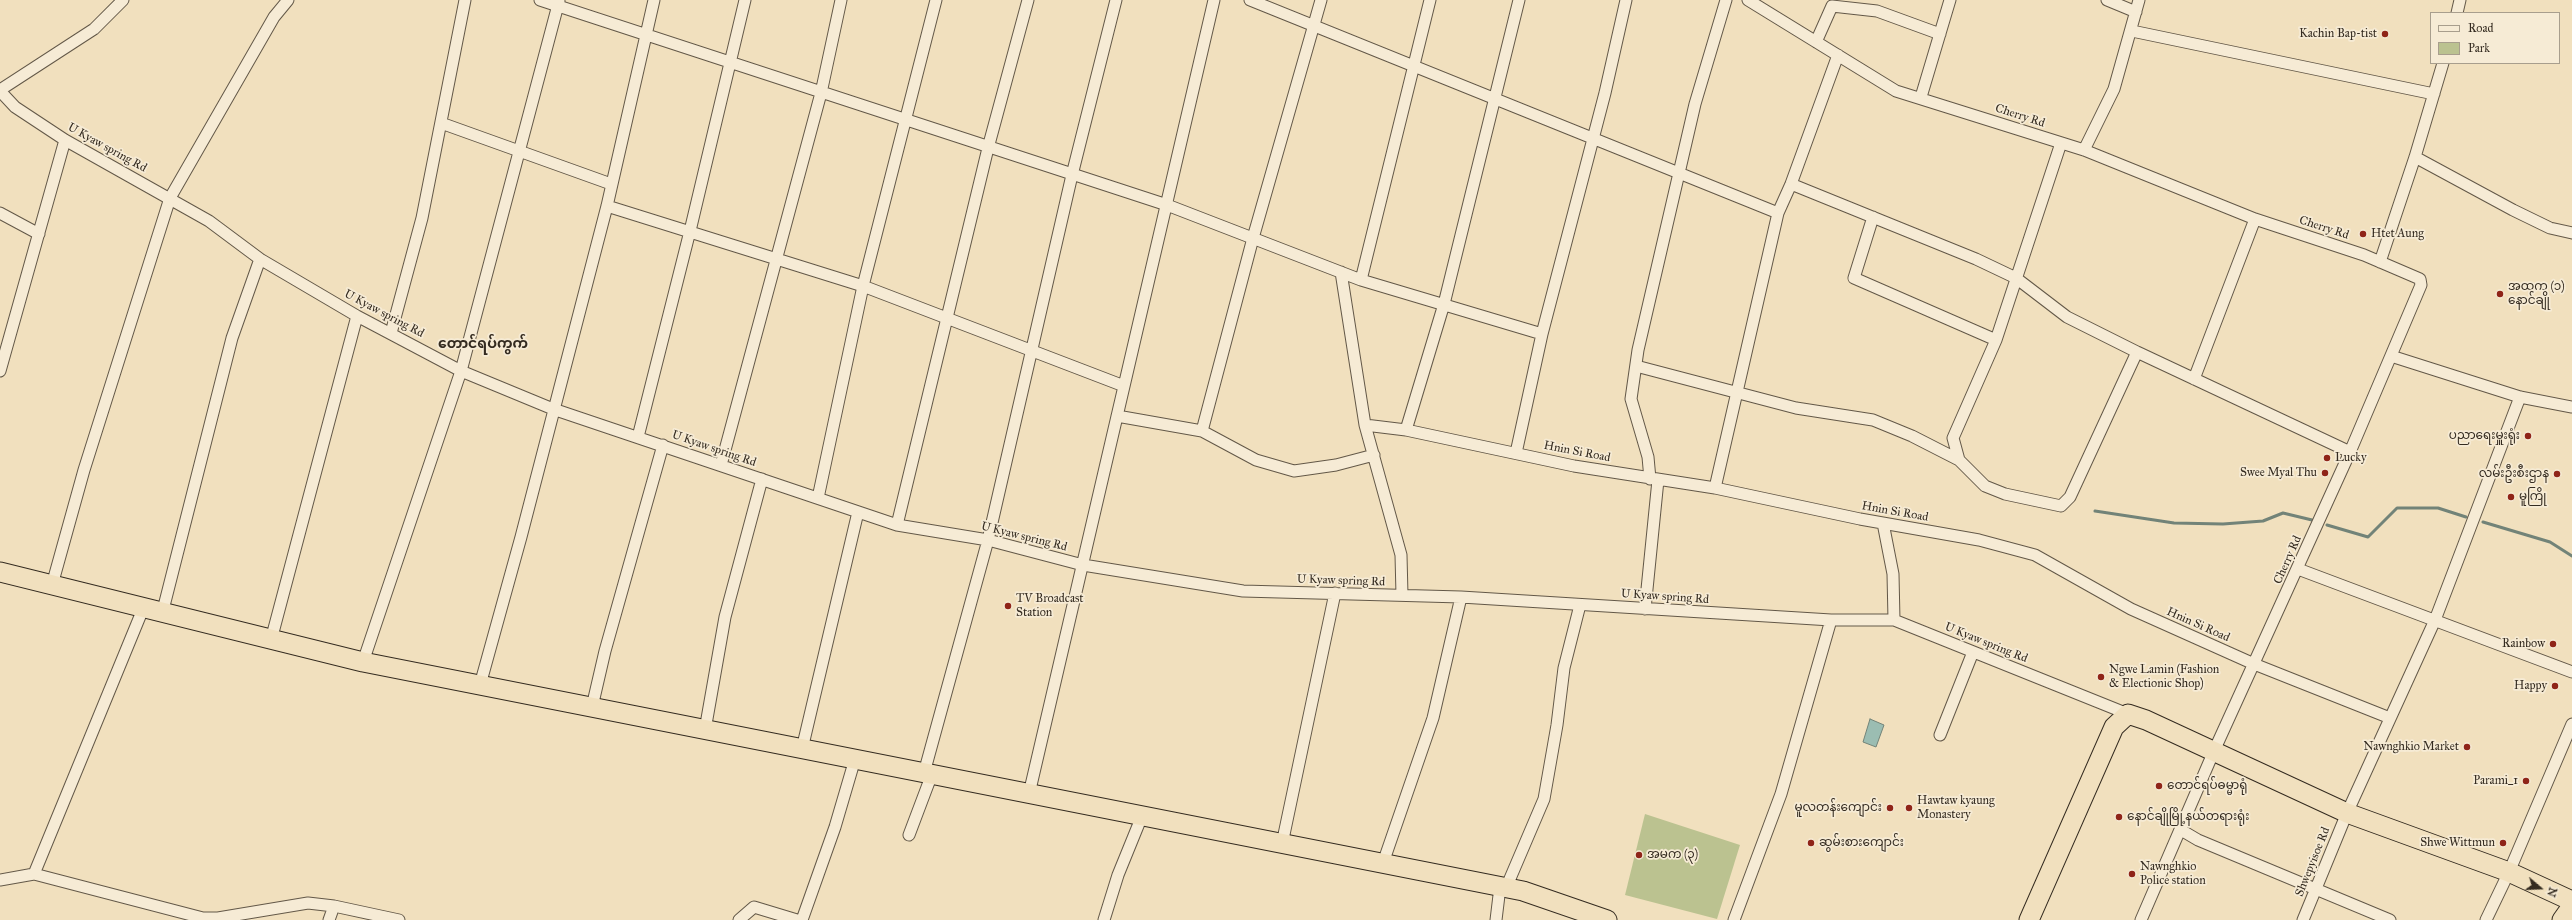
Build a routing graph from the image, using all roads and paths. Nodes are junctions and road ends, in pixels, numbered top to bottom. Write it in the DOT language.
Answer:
graph roads {
  1 [pos="123,0"];
  2 [pos="288,0"];
  3 [pos="465,0"];
  4 [pos="540,0"];
  5 [pos="654,0"];
  6 [pos="745,0"];
  7 [pos="841,0"];
  8 [pos="936,0"];
  9 [pos="1028,0"];
  10 [pos="1116,0"];
  11 [pos="1214,0"];
  12 [pos="1250,0"];
  13 [pos="1321,0"];
  14 [pos="1430,0"];
  15 [pos="1519,0"];
  16 [pos="1626,0"];
  17 [pos="1726,0"];
  18 [pos="1748,0"];
  19 [pos="1950,0"];
  20 [pos="2107,0"];
  21 [pos="2139,0"];
  22 [pos="2460,0"];
  23 [pos="559,4"];
  24 [pos="2136,12"];
  25 [pos="2457,12"];
  26 [pos="1315,26"];
  27 [pos="2132,31"];
  28 [pos="1940,34"];
  29 [pos="645,36"];
  30 [pos="1816,42"];
  31 [pos="1838,55"];
  32 [pos="730,64"];
  33 [pos="2443,64"];
  34 [pos="1414,66"];
  35 [pos="0,90"];
  36 [pos="821,93"];
  37 [pos="2434,94"];
  38 [pos="1921,97"];
  39 [pos="1493,98"];
  40 [pos="905,121"];
  41 [pos="441,123"];
  42 [pos="1592,138"];
  43 [pos="65,140"];
  44 [pos="2061,143"];
  45 [pos="988,148"];
  46 [pos="2084,150"];
  47 [pos="520,151"];
  48 [pos="2415,157"];
  49 [pos="1679,174"];
  50 [pos="1072,175"];
  51 [pos="611,184"];
  52 [pos="1791,184"];
  53 [pos="170,198"];
  54 [pos="1167,205"];
  55 [pos="607,206"];
  56 [pos="0,213"];
  57 [pos="1778,214"];
  58 [pos="1873,217"];
  59 [pos="2255,219"];
  60 [pos="690,231"];
  61 [pos="2572,233"];
  62 [pos="39,234"];
  63 [pos="1253,238"];
  64 [pos="260,259"];
  65 [pos="778,260"];
  66 [pos="2380,262"];
  67 [pos="1341,272"];
  68 [pos="2016,278"];
  69 [pos="1361,280"];
  70 [pos="863,286"];
  71 [pos="1444,304"];
  72 [pos="357,316"];
  73 [pos="947,318"];
  74 [pos="391,333"];
  75 [pos="1542,334"];
  76 [pos="1996,340"];
  77 [pos="1032,349"];
  78 [pos="2137,352"];
  79 [pos="2391,356"];
  80 [pos="1636,366"];
  81 [pos="461,370"];
  82 [pos="0,371"];
  83 [pos="2194,379"];
  84 [pos="1124,386"];
  85 [pos="1737,394"];
  86 [pos="2520,397"];
  87 [pos="2572,407"];
  88 [pos="553,409"];
  89 [pos="1117,416"];
  90 [pos="1365,425"];
  91 [pos="1406,430"];
  92 [pos="1202,431"];
  93 [pos="638,437"];
  94 [pos="663,445"];
  95 [pos="2350,452"];
  96 [pos="1516,453"];
  97 [pos="1374,454"];
  98 [pos="1959,460"];
  99 [pos="721,465"];
  100 [pos="762,479"];
  101 [pos="1654,480"];
  102 [pos="1715,488"];
  103 [pos="818,498"];
  104 [pos="858,512"];
  105 [pos="1883,523"];
  106 [pos="897,525"];
  107 [pos="988,540"];
  108 [pos="1082,565"];
  109 [pos="2298,569"];
  110 [pos="0,572"];
  111 [pos="52,585"];
  112 [pos="1335,593"];
  113 [pos="1402,596"];
  114 [pos="1461,597"];
  115 [pos="1580,604"];
  116 [pos="1645,608"];
  117 [pos="143,609"];
  118 [pos="162,614"];
  119 [pos="1831,620"];
  120 [pos="1894,620"];
  121 [pos="2435,620"];
  122 [pos="270,640"];
  123 [pos="1973,652"];
  124 [pos="363,662"];
  125 [pos="2254,664"];
  126 [pos="2572,672"];
  127 [pos="480,685"];
  128 [pos="592,707"];
  129 [pos="2128,714"];
  130 [pos="2390,718"];
  131 [pos="2572,724"];
  132 [pos="705,730"];
  133 [pos="1940,735"];
  134 [pos="802,749"];
  135 [pos="2214,751"];
  136 [pos="855,759"];
  137 [pos="928,774"];
  138 [pos="1029,794"];
  139 [pos="2347,813"];
  140 [pos="1142,816"];
  141 [pos="2181,830"];
  142 [pos="909,835"];
  143 [pos="1282,844"];
  144 [pos="1383,863"];
  145 [pos="2509,872"];
  146 [pos="34,874"];
  147 [pos="0,880"];
  148 [pos="1503,887"];
  149 [pos="2316,888"];
  150 [pos="2572,901"];
  151 [pos="334,906"];
  152 [pos="2572,906"];
  153 [pos="329,920"];
  154 [pos="399,920"];
  155 [pos="739,920"];
  156 [pos="797,920"];
  157 [pos="802,920"];
  158 [pos="1104,920"];
  159 [pos="1496,920"];
  160 [pos="1607,920"];
  161 [pos="1734,920"];
  162 [pos="2030,920"];
  163 [pos="2141,920"];
  164 [pos="2303,920"];
  165 [pos="2390,920"];
  166 [pos="2486,920"];
  167 [pos="2562,920"];
  1 -- 35 [label="street"];
  2 -- 53 [label="street"];
  3 -- 41 [label="street"];
  4 -- 23 [label="street"];
  5 -- 29 [label="street"];
  6 -- 32 [label="street"];
  7 -- 36 [label="street"];
  8 -- 40 [label="street"];
  9 -- 45 [label="street"];
  10 -- 50 [label="street"];
  11 -- 54 [label="street"];
  12 -- 26 [label="street"];
  13 -- 26 [label="street"];
  14 -- 34 [label="street"];
  15 -- 39 [label="street"];
  16 -- 42 [label="street"];
  17 -- 49 [label="street"];
  18 -- 30 [label="street, Cherry Rd"];
  19 -- 28 [label="street"];
  20 -- 24 [label="street"];
  21 -- 24 [label="street"];
  22 -- 25 [label="street"];
  23 -- 29 [label="street"];
  23 -- 47 [label="street"];
  24 -- 27 [label="street"];
  26 -- 34 [label="street"];
  26 -- 63 [label="street"];
  27 -- 37 [label="street"];
  27 -- 46 [label="street"];
  28 -- 30 [label="street"];
  28 -- 38 [label="street"];
  29 -- 32 [label="street"];
  29 -- 51 [label="street"];
  30 -- 31 [label="street, Cherry Rd"];
  31 -- 38 [label="street, Cherry Rd"];
  31 -- 52 [label="street"];
  32 -- 36 [label="street"];
  32 -- 60 [label="street"];
  33 -- 37 [label="street"];
  34 -- 39 [label="street"];
  34 -- 69 [label="street"];
  35 -- 43 [label="street, U Kyaw spring Rd"];
  36 -- 40 [label="street"];
  36 -- 65 [label="street"];
  37 -- 48 [label="street"];
  38 -- 44 [label="street, Cherry Rd"];
  39 -- 42 [label="street"];
  39 -- 71 [label="street"];
  40 -- 45 [label="street"];
  40 -- 70 [label="street"];
  41 -- 47 [label="street"];
  41 -- 74 [label="street"];
  42 -- 49 [label="street"];
  42 -- 75 [label="street"];
  43 -- 53 [label="street, U Kyaw spring Rd"];
  43 -- 62 [label="street"];
  44 -- 46 [label="street, Cherry Rd"];
  44 -- 68 [label="street"];
  45 -- 50 [label="street"];
  45 -- 73 [label="street"];
  46 -- 59 [label="street, Cherry Rd"];
  47 -- 51 [label="street"];
  47 -- 81 [label="street"];
  48 -- 61 [label="street"];
  48 -- 66 [label="street"];
  49 -- 57 [label="street"];
  49 -- 80 [label="street"];
  50 -- 54 [label="street"];
  50 -- 77 [label="street"];
  51 -- 55 [label="street"];
  52 -- 57 [label="street"];
  52 -- 58 [label="street"];
  53 -- 64 [label="street, U Kyaw spring Rd"];
  53 -- 111 [label="street"];
  54 -- 63 [label="street"];
  54 -- 84 [label="street"];
  55 -- 60 [label="street"];
  55 -- 88 [label="street"];
  56 -- 62 [label="street"];
  57 -- 85 [label="street"];
  58 -- 68 [label="street"];
  58 -- 76 [label="street"];
  59 -- 66 [label="street, Cherry Rd"];
  59 -- 83 [label="street"];
  60 -- 65 [label="street"];
  60 -- 93 [label="street"];
  62 -- 82 [label="street"];
  63 -- 67 [label="street"];
  63 -- 92 [label="street"];
  64 -- 72 [label="street, U Kyaw spring Rd"];
  64 -- 118 [label="street"];
  65 -- 70 [label="street"];
  65 -- 99 [label="street"];
  66 -- 79 [label="street, Cherry Rd"];
  67 -- 69 [label="street"];
  67 -- 90 [label="street"];
  68 -- 76 [label="street"];
  68 -- 78 [label="street"];
  69 -- 71 [label="street"];
  70 -- 73 [label="street"];
  70 -- 103 [label="street"];
  71 -- 75 [label="street"];
  71 -- 91 [label="street"];
  72 -- 74 [label="street, U Kyaw spring Rd"];
  72 -- 122 [label="street"];
  73 -- 77 [label="street"];
  73 -- 106 [label="street"];
  74 -- 81 [label="street, U Kyaw spring Rd"];
  75 -- 96 [label="street"];
  76 -- 98 [label="street"];
  77 -- 84 [label="street"];
  77 -- 107 [label="street"];
  78 -- 83 [label="street"];
  78 -- 98 [label="street"];
  79 -- 86 [label="street"];
  79 -- 95 [label="street, Cherry Rd"];
  80 -- 85 [label="street"];
  80 -- 101 [label="street"];
  81 -- 88 [label="street, U Kyaw spring Rd"];
  81 -- 124 [label="street"];
  83 -- 95 [label="street"];
  84 -- 89 [label="street"];
  85 -- 98 [label="street"];
  85 -- 102 [label="street"];
  86 -- 87 [label="street"];
  86 -- 121 [label="street, Shwepyisoe Rd"];
  88 -- 93 [label="street, U Kyaw spring Rd"];
  88 -- 127 [label="street"];
  89 -- 92 [label="street"];
  89 -- 108 [label="street"];
  90 -- 91 [label="street, Hnin Si Road"];
  90 -- 97 [label="street"];
  91 -- 96 [label="street, Hnin Si Road"];
  92 -- 97 [label="street"];
  93 -- 94 [label="street, U Kyaw spring Rd"];
  94 -- 99 [label="street, U Kyaw spring Rd"];
  94 -- 128 [label="street"];
  95 -- 109 [label="street, Cherry Rd"];
  96 -- 101 [label="street, Hnin Si Road"];
  97 -- 113 [label="street"];
  99 -- 100 [label="street, U Kyaw spring Rd"];
  100 -- 103 [label="street, U Kyaw spring Rd"];
  100 -- 132 [label="street"];
  101 -- 102 [label="street, Hnin Si Road"];
  101 -- 116 [label="street"];
  102 -- 105 [label="street, Hnin Si Road"];
  103 -- 104 [label="street, U Kyaw spring Rd"];
  104 -- 106 [label="street, U Kyaw spring Rd"];
  104 -- 134 [label="street"];
  105 -- 120 [label="street"];
  105 -- 125 [label="street, Hnin Si Road"];
  106 -- 107 [label="street, U Kyaw spring Rd"];
  107 -- 108 [label="street, U Kyaw spring Rd"];
  107 -- 137 [label="street"];
  108 -- 112 [label="street, U Kyaw spring Rd"];
  108 -- 138 [label="street"];
  109 -- 121 [label="street"];
  109 -- 125 [label="street, Cherry Rd"];
  110 -- 111 [label="highway"];
  111 -- 117 [label="highway"];
  112 -- 113 [label="street, U Kyaw spring Rd"];
  112 -- 143 [label="street"];
  113 -- 114 [label="street, U Kyaw spring Rd"];
  114 -- 115 [label="street, U Kyaw spring Rd"];
  114 -- 144 [label="street"];
  115 -- 116 [label="street, U Kyaw spring Rd"];
  115 -- 148 [label="street"];
  116 -- 119 [label="street, U Kyaw spring Rd"];
  117 -- 118 [label="highway"];
  117 -- 146 [label="street"];
  118 -- 122 [label="highway"];
  119 -- 120 [label="street, U Kyaw spring Rd"];
  119 -- 161 [label="street"];
  120 -- 123 [label="street, U Kyaw spring Rd"];
  121 -- 126 [label="street"];
  121 -- 130 [label="street, Shwepyisoe Rd"];
  122 -- 124 [label="highway"];
  123 -- 129 [label="street, U Kyaw spring Rd"];
  123 -- 133 [label="street"];
  124 -- 127 [label="highway"];
  125 -- 130 [label="street, Hnin Si Road"];
  125 -- 135 [label="street, Cherry Rd"];
  127 -- 128 [label="highway"];
  128 -- 132 [label="highway"];
  129 -- 135 [label="highway"];
  129 -- 162 [label="highway"];
  130 -- 139 [label="street, Shwepyisoe Rd"];
  131 -- 145 [label="street"];
  132 -- 134 [label="highway"];
  134 -- 136 [label="highway"];
  135 -- 139 [label="highway"];
  135 -- 141 [label="street, Cherry Rd"];
  136 -- 137 [label="highway"];
  136 -- 157 [label="street"];
  137 -- 138 [label="highway"];
  137 -- 142 [label="street"];
  138 -- 140 [label="highway"];
  139 -- 145 [label="highway"];
  139 -- 149 [label="street, Shwepyisoe Rd"];
  140 -- 143 [label="highway"];
  140 -- 158 [label="street"];
  141 -- 149 [label="street"];
  141 -- 163 [label="street, Cherry Rd"];
  143 -- 144 [label="highway"];
  144 -- 148 [label="highway"];
  145 -- 150 [label="highway"];
  145 -- 166 [label="street"];
  146 -- 147 [label="street"];
  146 -- 151 [label="street"];
  148 -- 159 [label="street"];
  148 -- 160 [label="highway"];
  149 -- 164 [label="street, Shwepyisoe Rd"];
  149 -- 165 [label="street"];
  151 -- 153 [label="street"];
  151 -- 154 [label="street"];
  152 -- 167 [label="highway"];
  155 -- 156 [label="street"];
}
